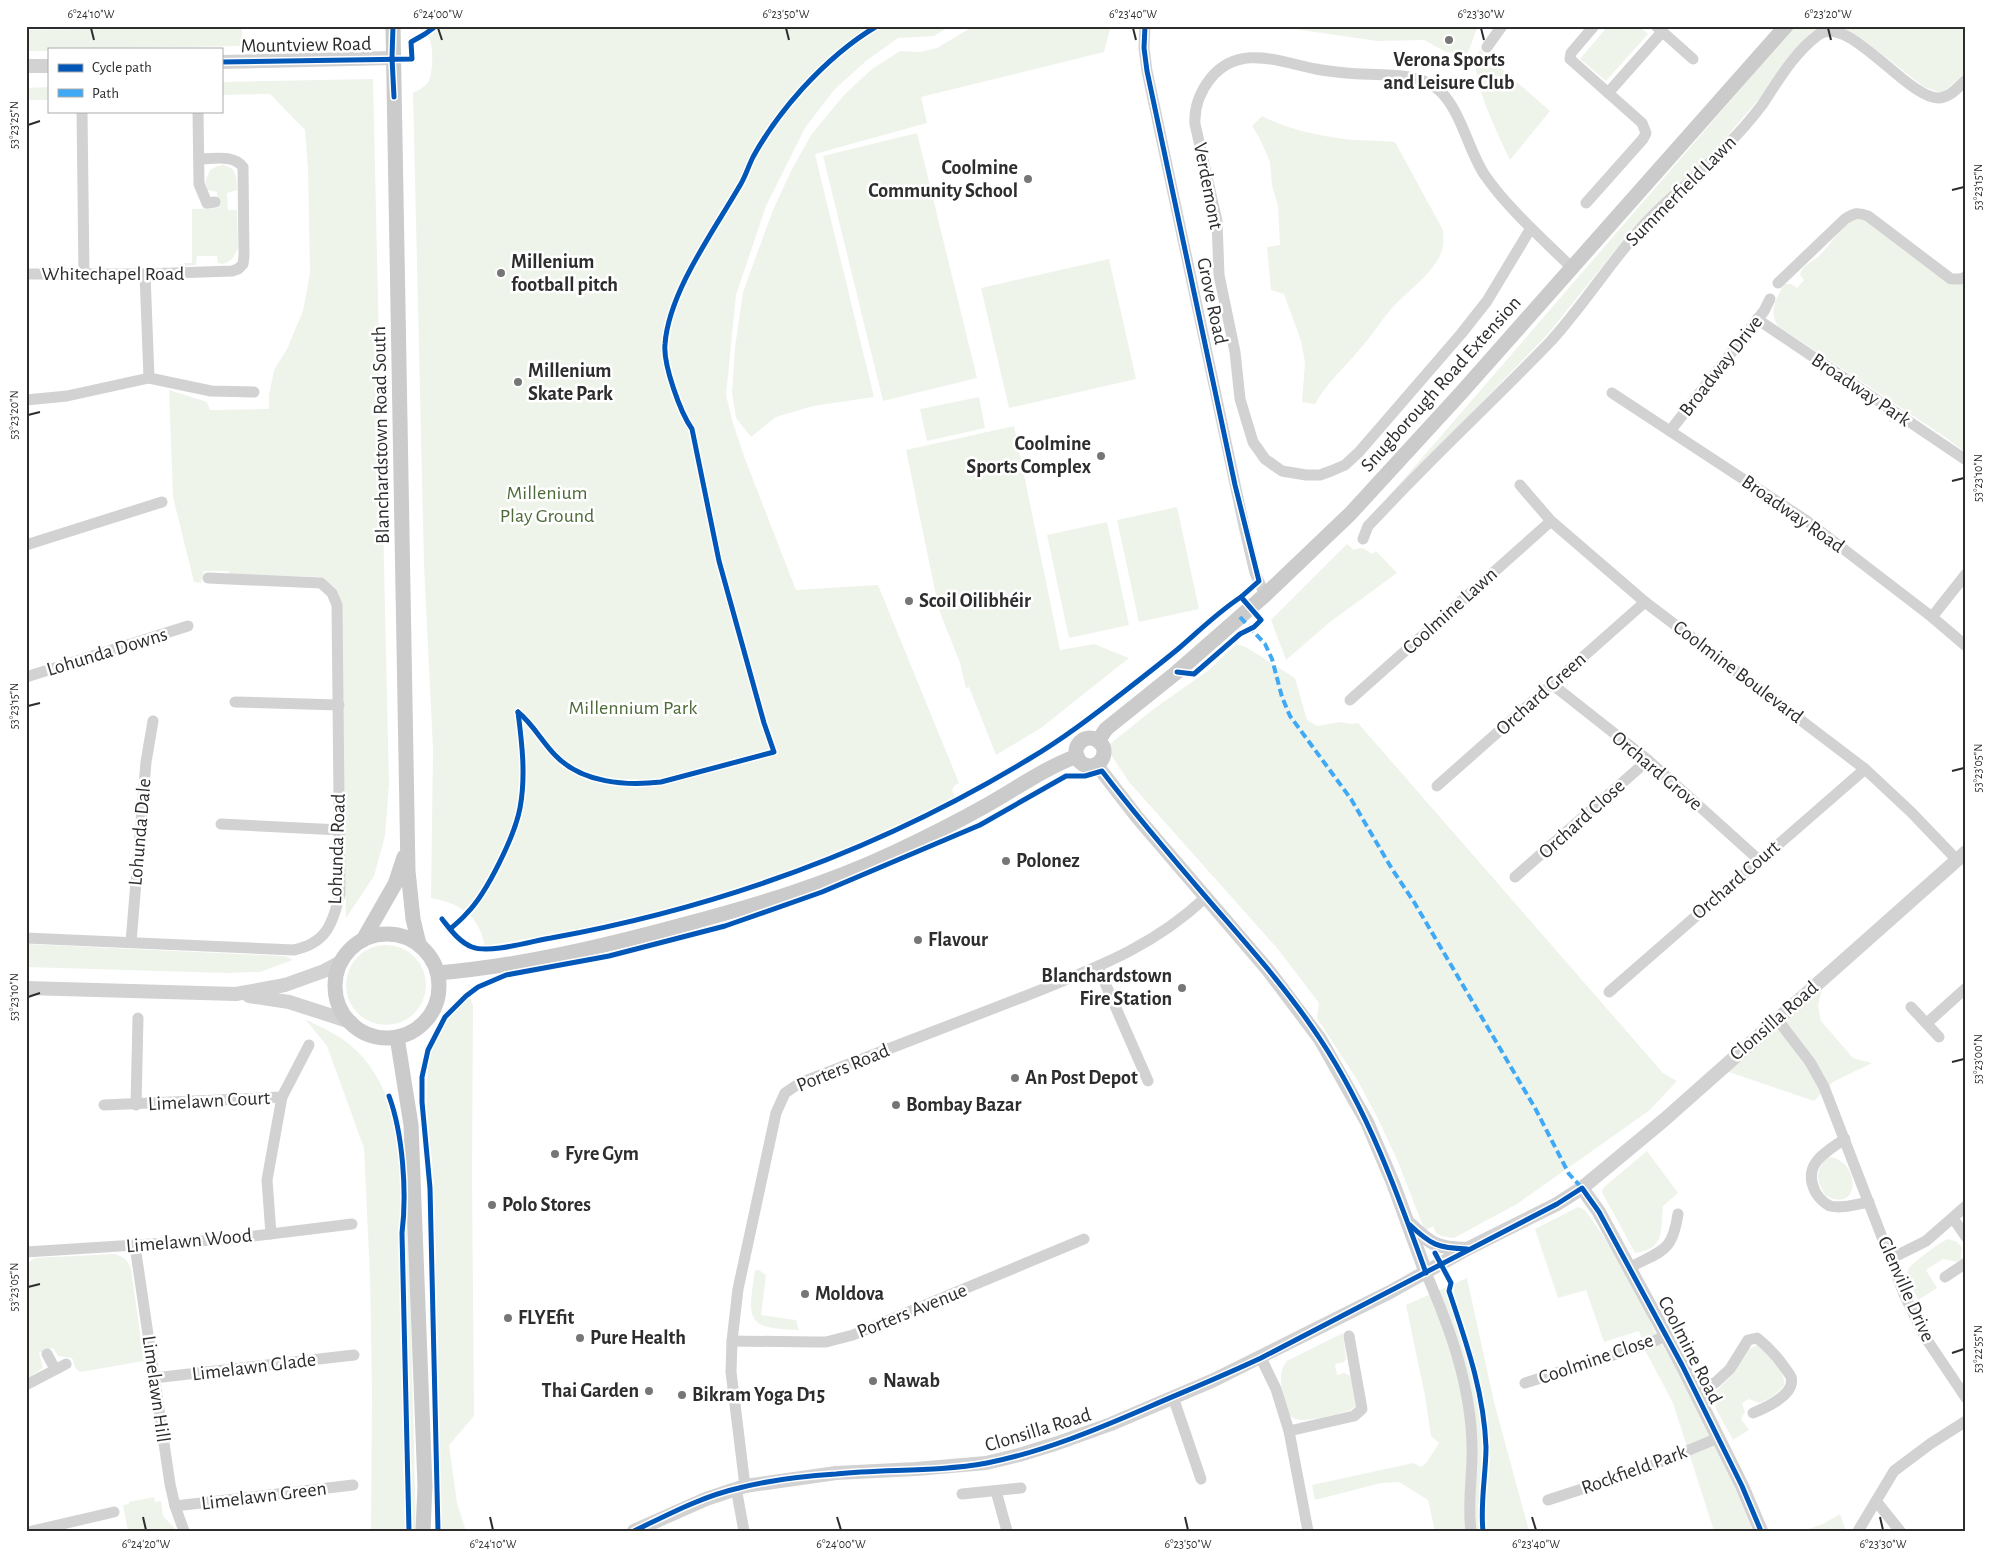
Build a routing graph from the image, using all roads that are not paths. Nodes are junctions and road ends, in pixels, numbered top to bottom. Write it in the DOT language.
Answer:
graph roads {
  1 [pos="393,26"];
  2 [pos="1144,26"];
  3 [pos="1502,26"];
  4 [pos="1594,26"];
  5 [pos="1786,26"];
  6 [pos="1659,29"];
  7 [pos="1487,47"];
  8 [pos="392,58"];
  9 [pos="1693,59"];
  10 [pos="222,62"];
  11 [pos="26,66"];
  12 [pos="48,66"];
  13 [pos="1966,80"];
  14 [pos="1608,93"];
  15 [pos="82,112"];
  16 [pos="198,112"];
  17 [pos="199,159"];
  18 [pos="215,202"];
  19 [pos="1586,204"];
  20 [pos="1531,228"];
  21 [pos="1572,268"];
  22 [pos="26,274"];
  23 [pos="145,274"];
  24 [pos="84,275"];
  25 [pos="1966,277"];
  26 [pos="1778,283"];
  27 [pos="1770,299"];
  28 [pos="1757,319"];
  29 [pos="149,378"];
  30 [pos="254,392"];
  31 [pos="1612,393"];
  32 [pos="26,400"];
  33 [pos="1670,431"];
  34 [pos="1966,460"];
  35 [pos="1520,485"];
  36 [pos="162,502"];
  37 [pos="1551,521"];
  38 [pos="1363,539"];
  39 [pos="26,545"];
  40 [pos="1966,574"];
  41 [pos="208,578"];
  42 [pos="1265,595"];
  43 [pos="1645,602"];
  44 [pos="1932,617"];
  45 [pos="188,626"];
  46 [pos="1966,646"];
  47 [pos="26,677"];
  48 [pos="1553,684"];
  49 [pos="1350,700"];
  50 [pos="235,702"];
  51 [pos="339,705"];
  52 [pos="153,721"];
  53 [pos="1098,741"];
  54 [pos="1077,756"];
  55 [pos="1648,760"];
  56 [pos="1096,764"];
  57 [pos="1865,769"];
  58 [pos="1437,786"];
  59 [pos="221,824"];
  60 [pos="340,830"];
  61 [pos="408,844"];
  62 [pos="1961,856"];
  63 [pos="1759,860"];
  64 [pos="1515,877"];
  65 [pos="1206,898"];
  66 [pos="26,938"];
  67 [pos="363,940"];
  68 [pos="131,942"];
  69 [pos="419,944"];
  70 [pos="341,962"];
  71 [pos="1098,967"];
  72 [pos="438,973"];
  73 [pos="26,988"];
  74 [pos="1966,988"];
  75 [pos="1609,992"];
  76 [pos="236,994"];
  77 [pos="1912,1007"];
  78 [pos="138,1018"];
  79 [pos="1778,1019"];
  80 [pos="351,1022"];
  81 [pos="1927,1024"];
  82 [pos="397,1037"];
  83 [pos="1939,1037"];
  84 [pos="309,1045"];
  85 [pos="1148,1081"];
  86 [pos="282,1097"];
  87 [pos="104,1105"];
  88 [pos="136,1105"];
  89 [pos="1845,1139"];
  90 [pos="1582,1188"];
  91 [pos="1869,1202"];
  92 [pos="1966,1206"];
  93 [pos="1678,1214"];
  94 [pos="1953,1218"];
  95 [pos="1408,1222"];
  96 [pos="352,1224"];
  97 [pos="271,1234"];
  98 [pos="1966,1236"];
  99 [pos="1084,1239"];
  100 [pos="135,1246"];
  101 [pos="1467,1249"];
  102 [pos="26,1252"];
  103 [pos="1890,1259"];
  104 [pos="1966,1263"];
  105 [pos="1631,1267"];
  106 [pos="1426,1273"];
  107 [pos="1945,1277"];
  108 [pos="1666,1335"];
  109 [pos="1349,1336"];
  110 [pos="732,1341"];
  111 [pos="47,1354"];
  112 [pos="354,1355"];
  113 [pos="1261,1358"];
  114 [pos="66,1364"];
  115 [pos="55,1369"];
  116 [pos="154,1378"];
  117 [pos="1525,1383"];
  118 [pos="26,1385"];
  119 [pos="1697,1394"];
  120 [pos="1173,1397"];
  121 [pos="1966,1398"];
  122 [pos="1753,1413"];
  123 [pos="1966,1421"];
  124 [pos="1289,1431"];
  125 [pos="1718,1438"];
  126 [pos="1202,1478"];
  127 [pos="353,1486"];
  128 [pos="740,1487"];
  129 [pos="1021,1488"];
  130 [pos="996,1491"];
  131 [pos="962,1494"];
  132 [pos="1548,1500"];
  133 [pos="1876,1500"];
  134 [pos="175,1506"];
  135 [pos="114,1512"];
  136 [pos="425,1515"];
  137 [pos="32,1531"];
  138 [pos="184,1531"];
  139 [pos="423,1531"];
  140 [pos="427,1531"];
  141 [pos="634,1531"];
  142 [pos="744,1531"];
  143 [pos="1007,1531"];
  144 [pos="1308,1531"];
  145 [pos="1471,1531"];
  146 [pos="1761,1531"];
  147 [pos="1858,1531"];
  148 [pos="1900,1531"];
  1 -- 8 [label="main road, Blanchardstown Road South"];
  2 -- 42 [label="street, Grove Road"];
  3 -- 7 [label="street"];
  4 -- 14 [label="street"];
  5 -- 21 [label="main road, Snugborough Road Extension"];
  6 -- 9 [label="street"];
  6 -- 14 [label="street"];
  8 -- 10 [label="street, Mountview Road"];
  8 -- 61 [label="main road, Blanchardstown Road South"];
  11 -- 12 [label="street"];
  13 -- 38 [label="street, Summerfield Lawn"];
  14 -- 19 [label="street"];
  15 -- 24 [label="street"];
  16 -- 17 [label="street"];
  17 -- 18 [label="street"];
  17 -- 23 [label="street, Whitechapel Road"];
  20 -- 20 [label="street, Verdemont"];
  20 -- 21 [label="street, Verdemont"];
  21 -- 42 [label="main road, Snugborough Road Extension"];
  22 -- 24 [label="street, Whitechapel Road"];
  23 -- 24 [label="street, Whitechapel Road"];
  23 -- 29 [label="street"];
  25 -- 26 [label="street"];
  27 -- 28 [label="street, Broadway Drive"];
  28 -- 33 [label="street, Broadway Drive"];
  28 -- 34 [label="street, Broadway Park"];
  29 -- 30 [label="street"];
  29 -- 32 [label="street"];
  31 -- 33 [label="street, Broadway Road"];
  33 -- 44 [label="street, Broadway Road"];
  35 -- 37 [label="street, Coolmine Boulevard"];
  36 -- 39 [label="street"];
  37 -- 43 [label="street, Coolmine Boulevard"];
  37 -- 49 [label="street, Coolmine Lawn"];
  40 -- 44 [label="street"];
  41 -- 51 [label="street, Lohunda Road"];
  42 -- 53 [label="main road, Snugborough Road Extension"];
  43 -- 48 [label="street, Orchard Green"];
  43 -- 57 [label="street, Coolmine Boulevard"];
  44 -- 46 [label="street, Broadway Road"];
  45 -- 47 [label="street, Lohunda Downs"];
  48 -- 55 [label="street, Orchard Grove"];
  48 -- 58 [label="street, Orchard Green"];
  50 -- 51 [label="street"];
  51 -- 60 [label="street, Lohunda Road"];
  52 -- 68 [label="street, Lohunda Dale"];
  53 -- 54 [label="main road"];
  53 -- 56 [label="main road"];
  54 -- 56 [label="main road"];
  54 -- 72 [label="main road"];
  55 -- 63 [label="street, Orchard Grove"];
  55 -- 64 [label="street, Orchard Close"];
  56 -- 65 [label="street"];
  57 -- 62 [label="street, Coolmine Boulevard"];
  57 -- 63 [label="street, Orchard Court"];
  59 -- 60 [label="street"];
  60 -- 68 [label="street, Lohunda Road"];
  61 -- 67 [label="main road, Blanchardstown Road South"];
  61 -- 69 [label="main road, Blanchardstown Road South"];
  62 -- 79 [label="street, Clonsilla Road"];
  63 -- 75 [label="street, Orchard Court"];
  65 -- 71 [label="street, Porters Road"];
  65 -- 95 [label="street"];
  66 -- 68 [label="street, Lohunda Road"];
  67 -- 69 [label="main road"];
  67 -- 70 [label="main road"];
  69 -- 72 [label="main road"];
  70 -- 76 [label="street"];
  70 -- 80 [label="main road"];
  71 -- 85 [label="street"];
  71 -- 110 [label="street, Porters Road"];
  72 -- 82 [label="main road"];
  73 -- 76 [label="street"];
  74 -- 81 [label="street"];
  76 -- 80 [label="street"];
  77 -- 81 [label="street"];
  78 -- 88 [label="street, Limelawn Court"];
  79 -- 89 [label="street, Glenville Drive"];
  79 -- 90 [label="street, Clonsilla Road"];
  80 -- 82 [label="main road"];
  81 -- 83 [label="street"];
  82 -- 136 [label="main road"];
  84 -- 86 [label="street, Limelawn Court"];
  86 -- 88 [label="street, Limelawn Court"];
  86 -- 97 [label="street, Limelawn Court"];
  87 -- 88 [label="street, Limelawn Court"];
  89 -- 91 [label="street, Glenville Drive"];
  89 -- 91 [label="street"];
  90 -- 101 [label="street, Clonsilla Road"];
  90 -- 105 [label="street, Coolmine Road"];
  91 -- 103 [label="street, Glenville Drive"];
  92 -- 94 [label="street"];
  93 -- 105 [label="street"];
  94 -- 98 [label="street"];
  94 -- 103 [label="street"];
  95 -- 101 [label="street"];
  95 -- 106 [label="street"];
  96 -- 97 [label="street, Limelawn Wood"];
  97 -- 100 [label="street, Limelawn Wood"];
  99 -- 110 [label="street, Porters Avenue"];
  100 -- 102 [label="street, Limelawn Wood"];
  100 -- 116 [label="street, Limelawn Hill"];
  101 -- 106 [label="street, Clonsilla Road"];
  103 -- 121 [label="street, Glenville Drive"];
  104 -- 107 [label="street"];
  105 -- 108 [label="street, Coolmine Road"];
  106 -- 113 [label="street, Clonsilla Road"];
  106 -- 145 [label="street"];
  108 -- 117 [label="street, Coolmine Close"];
  108 -- 119 [label="street, Coolmine Road"];
  109 -- 124 [label="street"];
  110 -- 128 [label="street, Porters Road"];
  111 -- 115 [label="street"];
  112 -- 116 [label="street, Limelawn Glade"];
  113 -- 120 [label="street, Clonsilla Road"];
  113 -- 124 [label="street"];
  114 -- 115 [label="street"];
  115 -- 118 [label="street"];
  116 -- 134 [label="street, Limelawn Hill"];
  119 -- 122 [label="street"];
  119 -- 125 [label="street, Coolmine Road"];
  120 -- 126 [label="street"];
  120 -- 128 [label="street, Clonsilla Road"];
  123 -- 133 [label="street"];
  124 -- 144 [label="street"];
  125 -- 132 [label="street, Rockfield Park"];
  125 -- 146 [label="street, Coolmine Road"];
  127 -- 134 [label="street, Limelawn Green"];
  128 -- 141 [label="street, Clonsilla Road"];
  128 -- 142 [label="street, Porters Road"];
  129 -- 130 [label="street"];
  130 -- 131 [label="street"];
  130 -- 143 [label="street"];
  133 -- 147 [label="street"];
  133 -- 148 [label="street"];
  134 -- 138 [label="street, Limelawn Hill"];
  135 -- 137 [label="street"];
  136 -- 139 [label="main road"];
  136 -- 140 [label="main road"];
}
